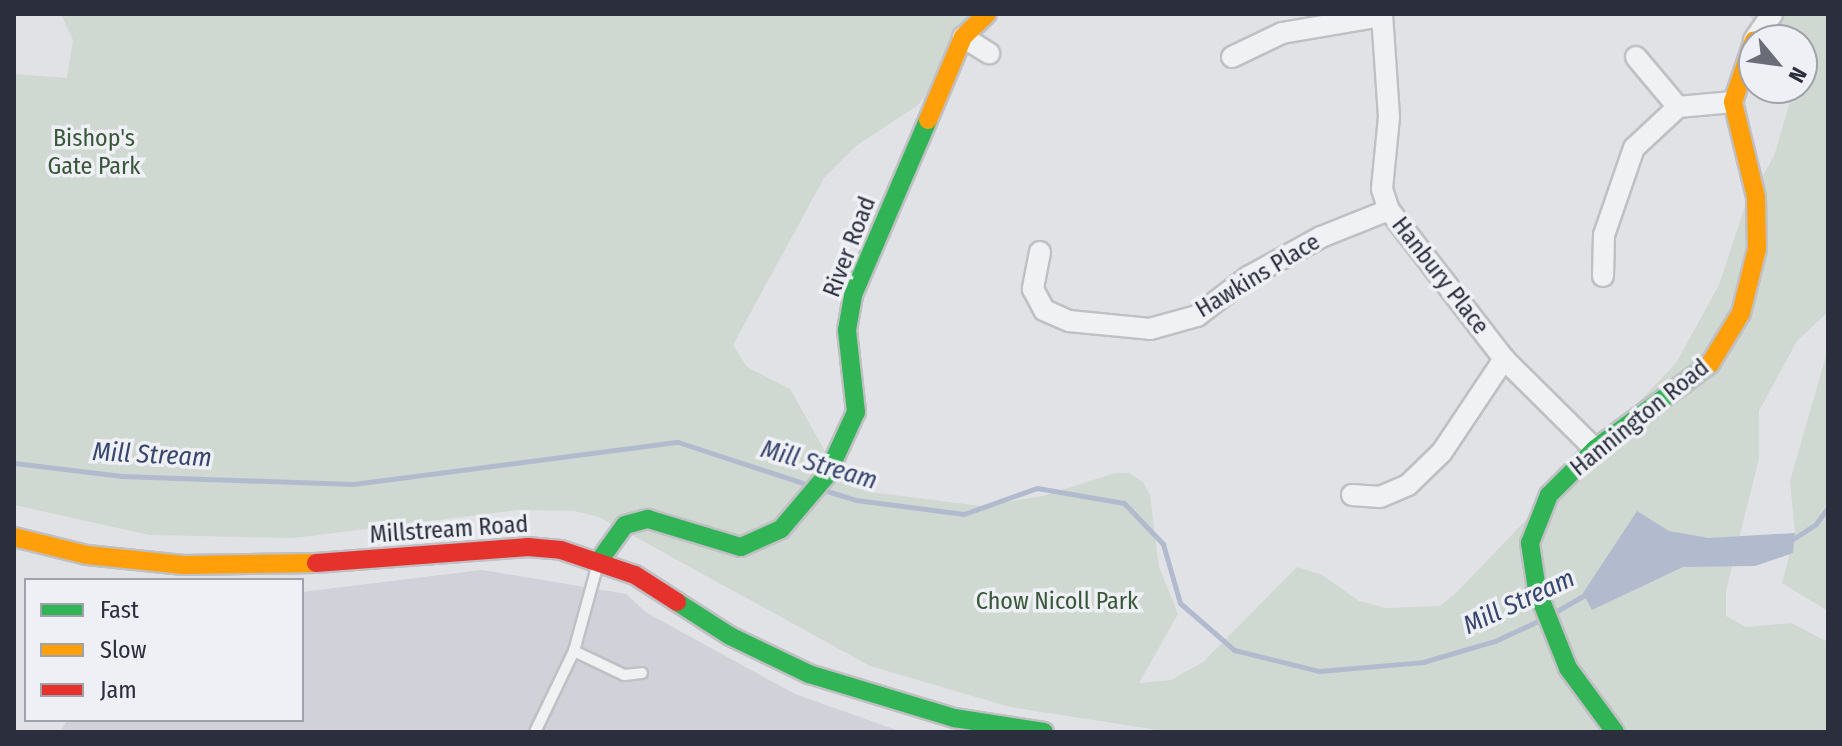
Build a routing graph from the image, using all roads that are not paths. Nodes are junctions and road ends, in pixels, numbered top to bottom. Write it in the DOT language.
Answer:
graph roads {
  1 [pos="987,14"];
  2 [pos="1381,15"];
  3 [pos="963,37"];
  4 [pos="989,53"];
  5 [pos="1232,57"];
  6 [pos="1636,57"];
  7 [pos="1738,87"];
  8 [pos="1733,102"];
  9 [pos="1678,107"];
  10 [pos="1389,210"];
  11 [pos="1040,252"];
  12 [pos="1603,276"];
  13 [pos="1504,359"];
  14 [pos="1595,449"];
  15 [pos="1352,495"];
  16 [pos="14,537"];
  17 [pos="599,561"];
  18 [pos="574,651"];
  19 [pos="642,673"];
  20 [pos="535,732"];
  21 [pos="1044,732"];
  22 [pos="1615,732"];
  1 -- 3 [label="street, River Road"];
  2 -- 5 [label="street"];
  2 -- 10 [label="street, Hanbury Place"];
  3 -- 4 [label="street"];
  3 -- 17 [label="street, River Road"];
  6 -- 9 [label="street"];
  7 -- 8 [label="street"];
  8 -- 9 [label="street"];
  8 -- 14 [label="street, Hannington Road"];
  9 -- 12 [label="street"];
  10 -- 11 [label="street, Hawkins Place"];
  10 -- 13 [label="street, Hanbury Place"];
  13 -- 14 [label="street, Hanbury Place"];
  13 -- 15 [label="street"];
  14 -- 22 [label="street, Hannington Road"];
  16 -- 17 [label="street, Millstream Road"];
  17 -- 18 [label="lane"];
  17 -- 21 [label="street, Millstream Road"];
  18 -- 19 [label="lane"];
  18 -- 20 [label="lane"];
}
